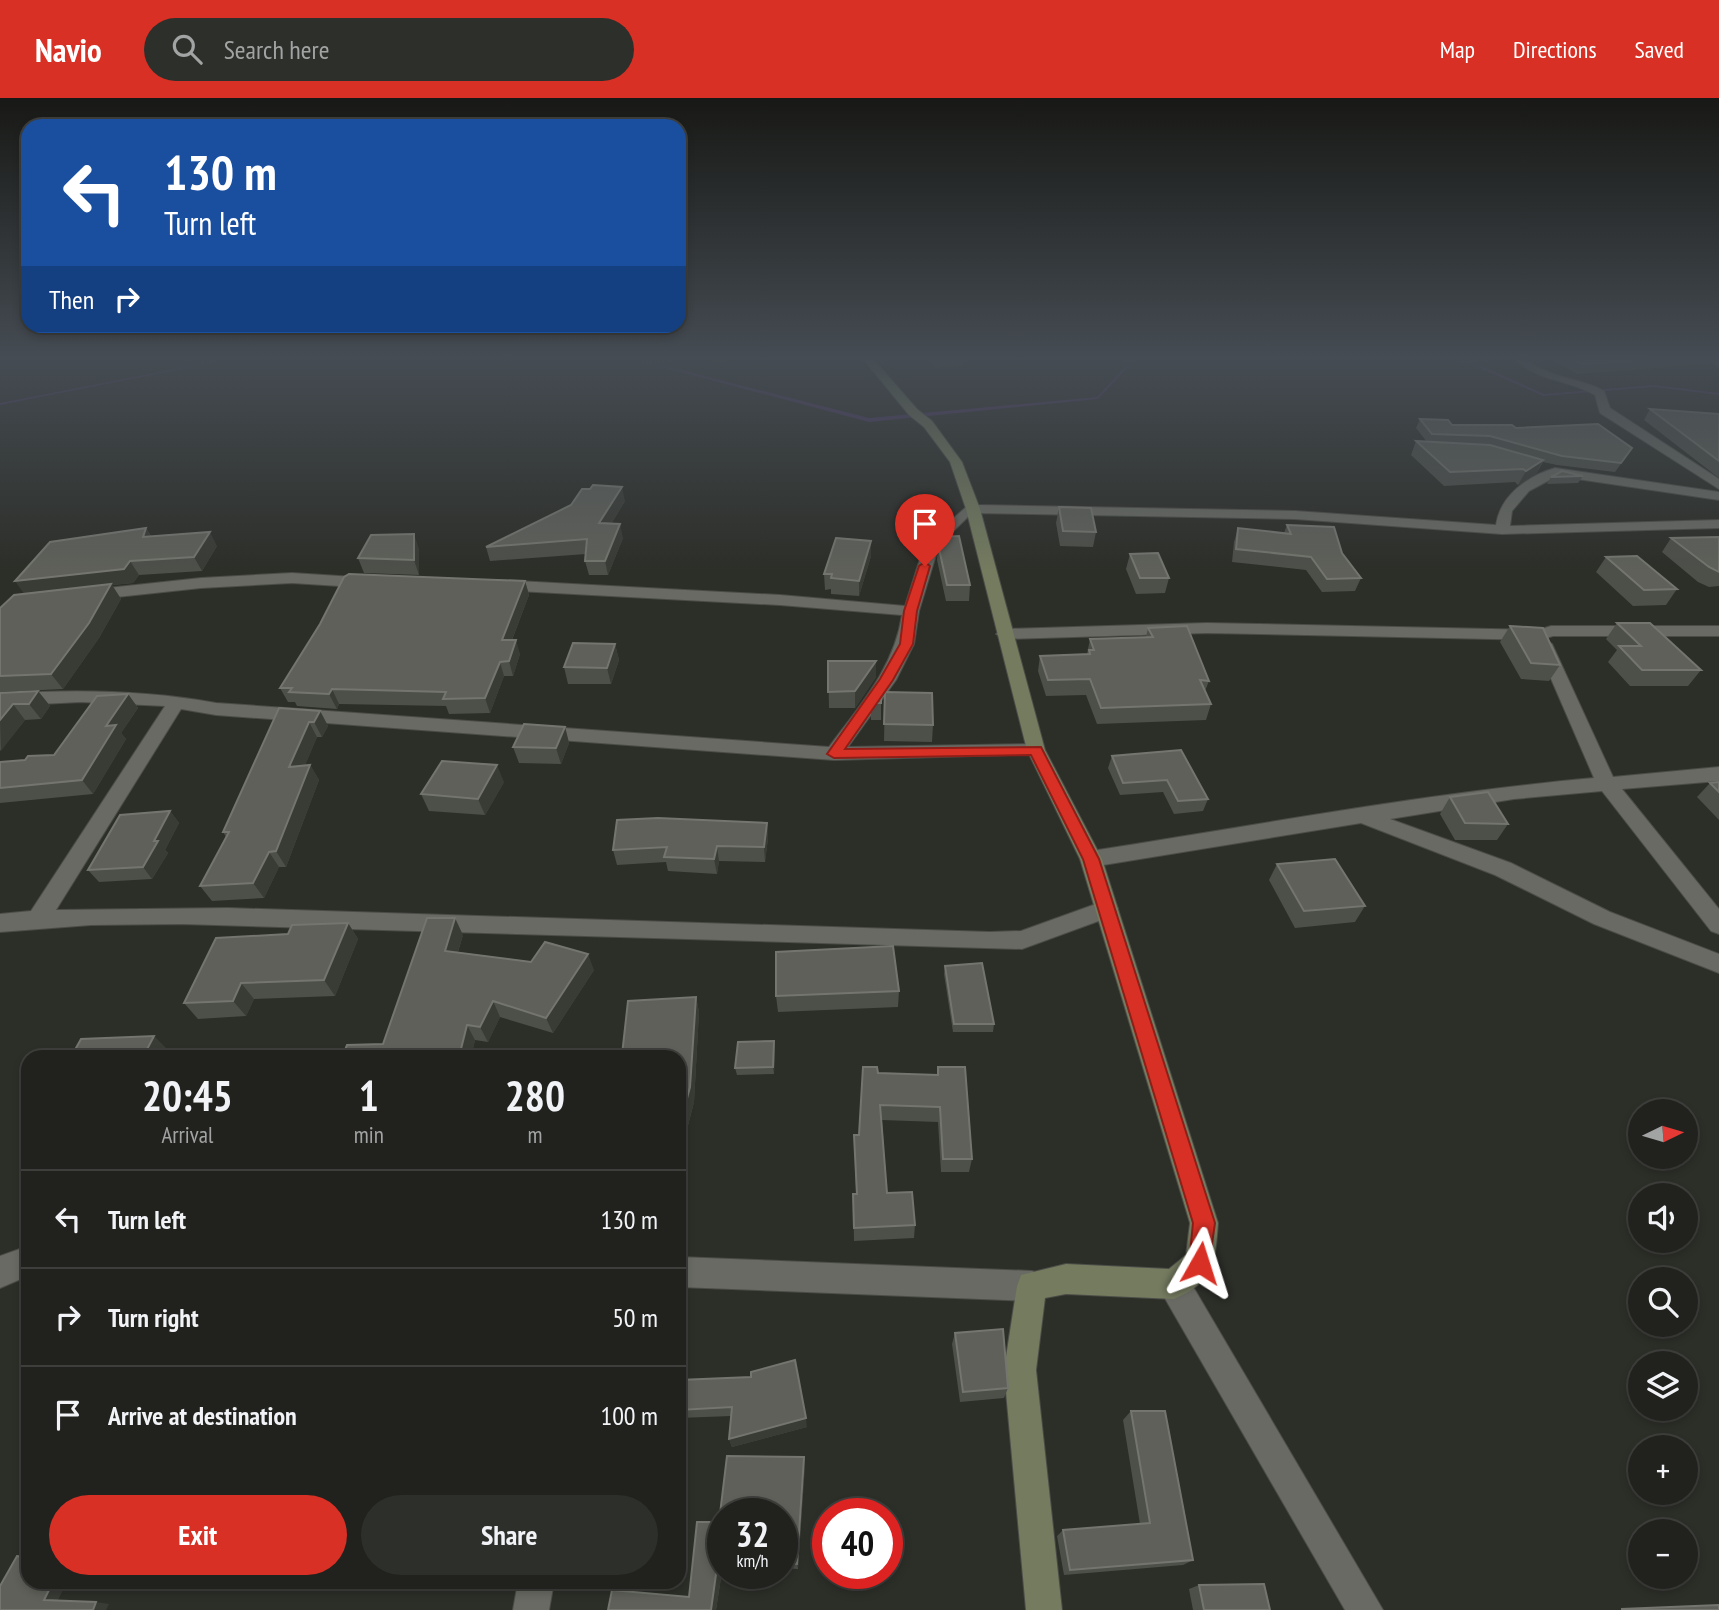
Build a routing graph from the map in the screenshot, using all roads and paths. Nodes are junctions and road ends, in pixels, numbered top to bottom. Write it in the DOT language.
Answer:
graph roads {
  1 [pos="930,431"];
  2 [pos="1633,431"];
  3 [pos="1643,438"];
  4 [pos="1672,455"];
  5 [pos="1532,465"];
  6 [pos="1555,472"];
  7 [pos="1719,485"];
  8 [pos="1719,494"];
  9 [pos="973,508"];
  10 [pos="1719,524"];
  11 [pos="1502,530"];
  12 [pos="394,584"];
  13 [pos="484,585"];
  14 [pos="71,597"];
  15 [pos="911,611"];
  16 [pos="1719,632"];
  17 [pos="1004,634"];
  18 [pos="1540,635"];
  19 [pos="0,700"];
  20 [pos="177,701"];
  21 [pos="1036,750"];
  22 [pos="834,754"];
  23 [pos="1719,774"];
  24 [pos="1606,783"];
  25 [pos="1358,815"];
  26 [pos="1091,859"];
  27 [pos="1107,909"];
  28 [pos="37,919"];
  29 [pos="0,923"];
  30 [pos="1719,925"];
  31 [pos="1719,964"];
  32 [pos="21,1262"];
  33 [pos="686,1272"];
  34 [pos="0,1273"];
  35 [pos="1174,1284"];
  36 [pos="1032,1286"];
  37 [pos="535,1589"];
  38 [pos="531,1610"];
  39 [pos="1044,1610"];
  40 [pos="1365,1610"];
  1 -- 9 [label="street"];
  2 -- 3 [label="street"];
  3 -- 4 [label="street"];
  3 -- 8 [label="street"];
  4 -- 7 [label="street"];
  4 -- 8 [label="street"];
  5 -- 6 [label="street"];
  6 -- 8 [label="street"];
  6 -- 11 [label="street"];
  9 -- 11 [label="street"];
  9 -- 15 [label="street"];
  9 -- 17 [label="street"];
  10 -- 11 [label="street"];
  12 -- 14 [label="street"];
  13 -- 15 [label="street"];
  15 -- 22 [label="street"];
  16 -- 18 [label="street"];
  17 -- 18 [label="street"];
  17 -- 21 [label="street"];
  18 -- 24 [label="street"];
  19 -- 20 [label="street"];
  20 -- 22 [label="street"];
  20 -- 28 [label="street"];
  21 -- 22 [label="street"];
  21 -- 26 [label="street"];
  23 -- 24 [label="street"];
  24 -- 25 [label="street"];
  24 -- 30 [label="street"];
  25 -- 26 [label="street"];
  25 -- 31 [label="street"];
  26 -- 27 [label="street"];
  27 -- 28 [label="street"];
  27 -- 35 [label="street"];
  28 -- 29 [label="street"];
  32 -- 34 [label="street"];
  33 -- 36 [label="street"];
  35 -- 36 [label="street"];
  35 -- 40 [label="street"];
  36 -- 39 [label="street"];
  37 -- 38 [label="street"];
}
